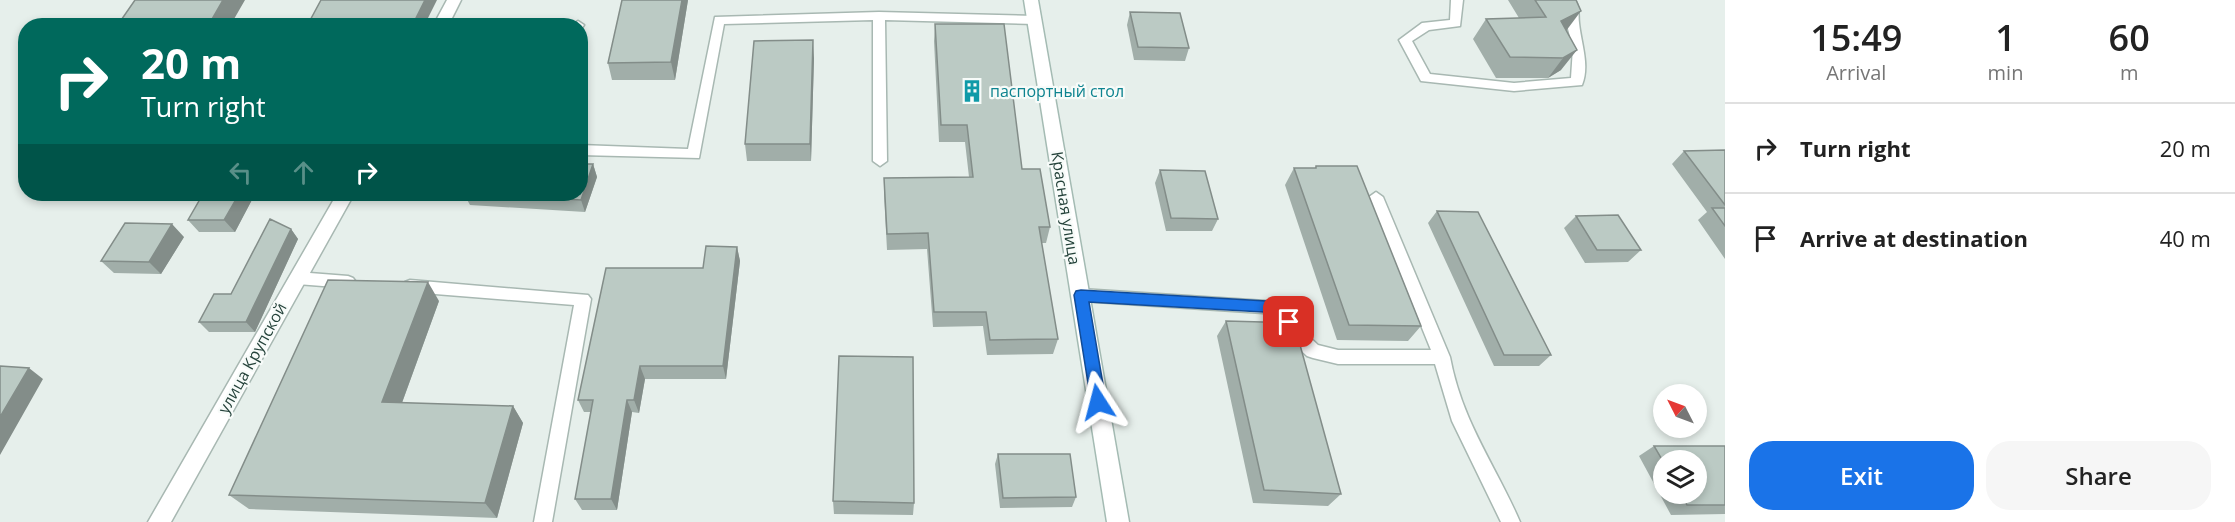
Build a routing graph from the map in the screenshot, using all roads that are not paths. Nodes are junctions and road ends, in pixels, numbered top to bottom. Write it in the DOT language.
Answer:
graph roads {
  1 [pos="454,0"];
  2 [pos="1031,0"];
  3 [pos="1456,0"];
  4 [pos="1569,0"];
  5 [pos="879,16"];
  6 [pos="444,18"];
  7 [pos="1035,20"];
  8 [pos="588,150"];
  9 [pos="880,161"];
  10 [pos="1376,197"];
  11 [pos="341,201"];
  12 [pos="297,278"];
  13 [pos="368,283"];
  14 [pos="392,285"];
  15 [pos="1081,295"];
  16 [pos="1442,357"];
  17 [pos="159,522"];
  18 [pos="543,522"];
  19 [pos="1119,522"];
  20 [pos="1510,522"];
  1 -- 6 [label="street"];
  2 -- 7 [label="street, Красная улица"];
  3 -- 4 [label="lane"];
  5 -- 7 [label="lane"];
  5 -- 8 [label="lane"];
  5 -- 9 [label="lane"];
  7 -- 15 [label="street, Красная улица"];
  10 -- 16 [label="lane"];
  11 -- 12 [label="street, улица Крупской"];
  12 -- 13 [label="lane"];
  12 -- 17 [label="street, улица Крупской"];
  14 -- 18 [label="lane"];
  15 -- 16 [label="lane"];
  15 -- 19 [label="street, Красная улица"];
  16 -- 20 [label="lane"];
}
